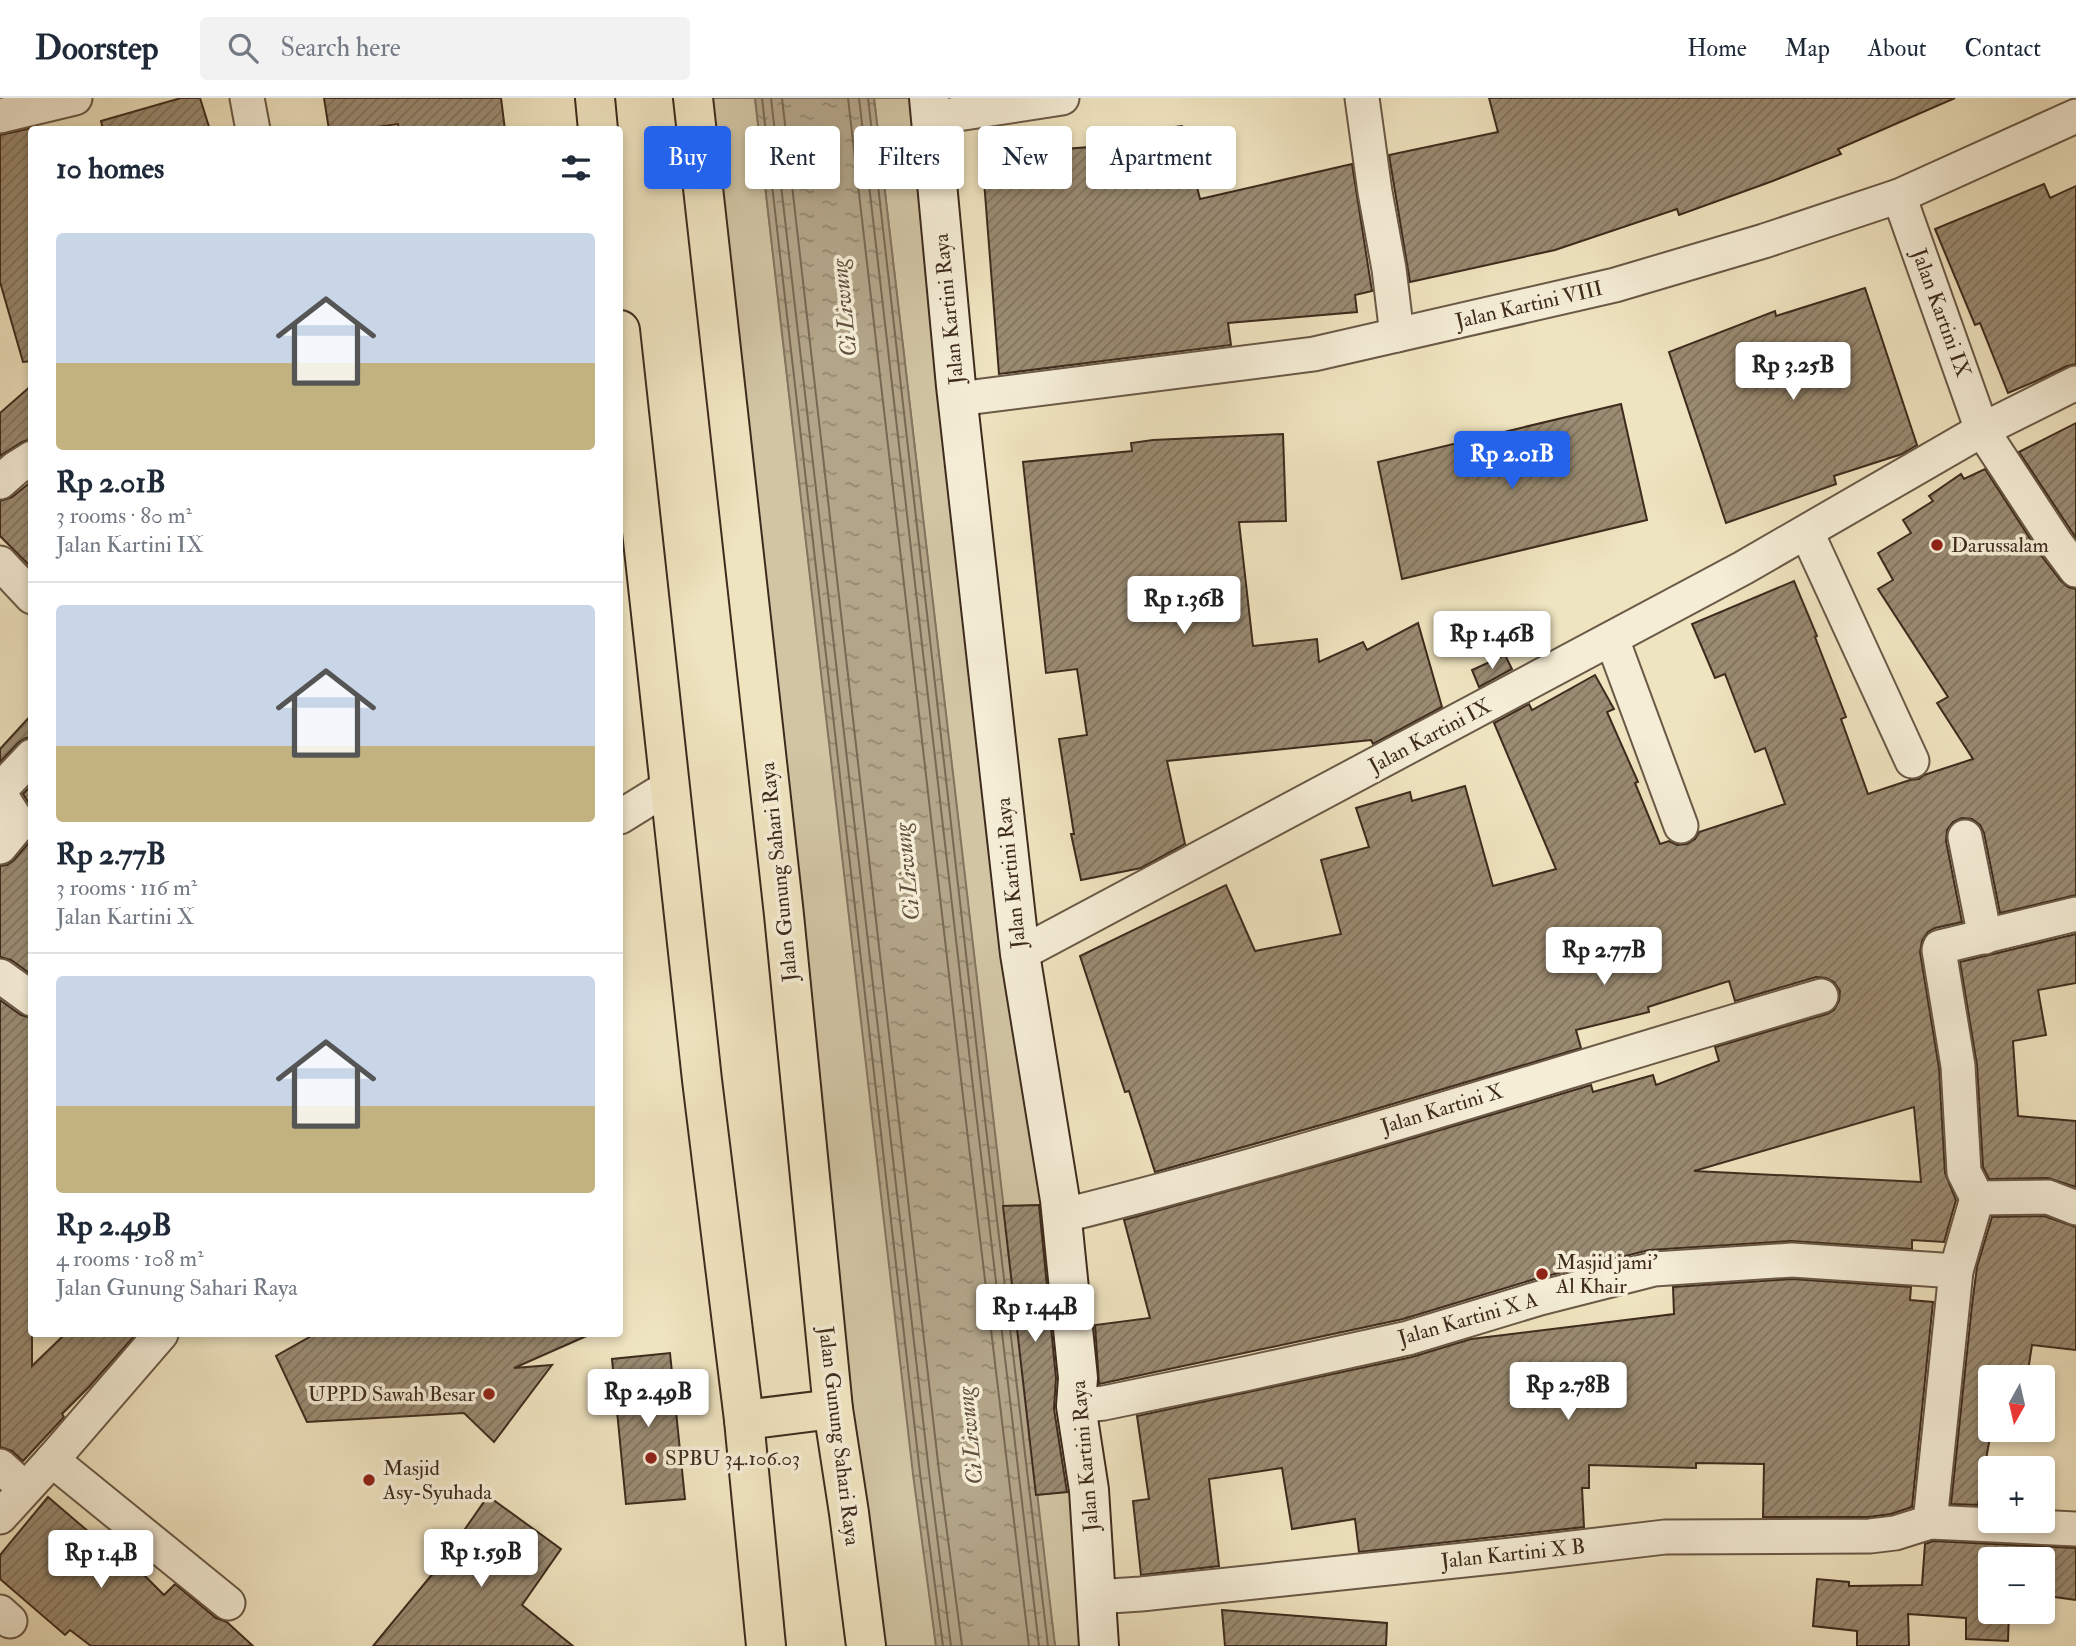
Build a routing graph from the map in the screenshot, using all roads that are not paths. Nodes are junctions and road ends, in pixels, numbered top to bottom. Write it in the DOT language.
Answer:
graph roads {
  1 [pos="75,98"];
  2 [pos="247,98"];
  3 [pos="594,98"];
  4 [pos="693,98"];
  5 [pos="1062,98"];
  6 [pos="1362,98"];
  7 [pos="2068,98"];
  8 [pos="930,108"];
  9 [pos="2076,110"];
  10 [pos="0,116"];
  11 [pos="2076,117"];
  12 [pos="252,126"];
  13 [pos="598,126"];
  14 [pos="1899,196"];
  15 [pos="1397,335"];
  16 [pos="623,361"];
  17 [pos="2076,383"];
  18 [pos="958,399"];
  19 [pos="1982,430"];
  20 [pos="28,460"];
  21 [pos="0,482"];
  22 [pos="1807,533"];
  23 [pos="1,565"];
  24 [pos="2076,570"];
  25 [pos="28,593"];
  26 [pos="1612,639"];
  27 [pos="28,760"];
  28 [pos="1912,761"];
  29 [pos="670,786"];
  30 [pos="0,792"];
  31 [pos="623,815"];
  32 [pos="1681,826"];
  33 [pos="1965,837"];
  34 [pos="0,847"];
  35 [pos="2076,914"];
  36 [pos="1985,937"];
  37 [pos="1020,954"];
  38 [pos="0,976"];
  39 [pos="28,996"];
  40 [pos="1821,996"];
  41 [pos="1977,1198"];
  42 [pos="2076,1208"];
  43 [pos="1061,1216"];
  44 [pos="1955,1271"];
  45 [pos="158,1337"];
  46 [pos="1076,1406"];
  47 [pos="833,1409"];
  48 [pos="744,1420"];
  49 [pos="52,1460"];
  50 [pos="0,1466"];
  51 [pos="25,1489"];
  52 [pos="0,1517"];
  53 [pos="1930,1522"];
  54 [pos="2076,1529"];
  55 [pos="1095,1597"];
  56 [pos="228,1603"];
  57 [pos="766,1646"];
  58 [pos="866,1646"];
  59 [pos="1099,1646"];
  1 -- 10 [label="street"];
  2 -- 12 [label="street"];
  3 -- 13 [label="main road"];
  4 -- 47 [label="main road, Jalan Gunung Sahari Raya"];
  5 -- 8 [label="street"];
  6 -- 15 [label="street"];
  7 -- 9 [label="street"];
  8 -- 18 [label="street, Jalan Kartini Raya"];
  11 -- 14 [label="street, Jalan Kartini VIII"];
  14 -- 15 [label="street, Jalan Kartini VIII"];
  14 -- 19 [label="street, Jalan Kartini IX"];
  15 -- 18 [label="street, Jalan Kartini VIII"];
  16 -- 29 [label="main road"];
  17 -- 19 [label="street, Jalan Kartini IX"];
  18 -- 37 [label="street, Jalan Kartini Raya"];
  19 -- 22 [label="street, Jalan Kartini IX"];
  19 -- 24 [label="street"];
  20 -- 21 [label="street"];
  22 -- 26 [label="street, Jalan Kartini IX"];
  22 -- 28 [label="street"];
  23 -- 25 [label="street"];
  26 -- 32 [label="street"];
  26 -- 37 [label="street, Jalan Kartini IX"];
  27 -- 30 [label="street"];
  29 -- 31 [label="street"];
  29 -- 48 [label="main road"];
  30 -- 34 [label="street"];
  33 -- 36 [label="street"];
  35 -- 36 [label="street"];
  36 -- 41 [label="street"];
  37 -- 43 [label="street, Jalan Kartini Raya"];
  38 -- 39 [label="street"];
  40 -- 43 [label="street, Jalan Kartini X"];
  41 -- 42 [label="street"];
  41 -- 44 [label="street"];
  43 -- 46 [label="street, Jalan Kartini Raya"];
  44 -- 46 [label="street, Jalan Kartini X A"];
  44 -- 53 [label="street"];
  45 -- 49 [label="street"];
  46 -- 55 [label="street, Jalan Kartini Raya"];
  47 -- 48 [label="main road"];
  47 -- 58 [label="main road, Jalan Gunung Sahari Raya"];
  48 -- 57 [label="main road"];
  49 -- 51 [label="street"];
  49 -- 56 [label="street"];
  50 -- 51 [label="street"];
  51 -- 52 [label="street"];
  53 -- 54 [label="street"];
  53 -- 55 [label="street, Jalan Kartini X B"];
  55 -- 59 [label="street, Jalan Kartini Raya"];
}
